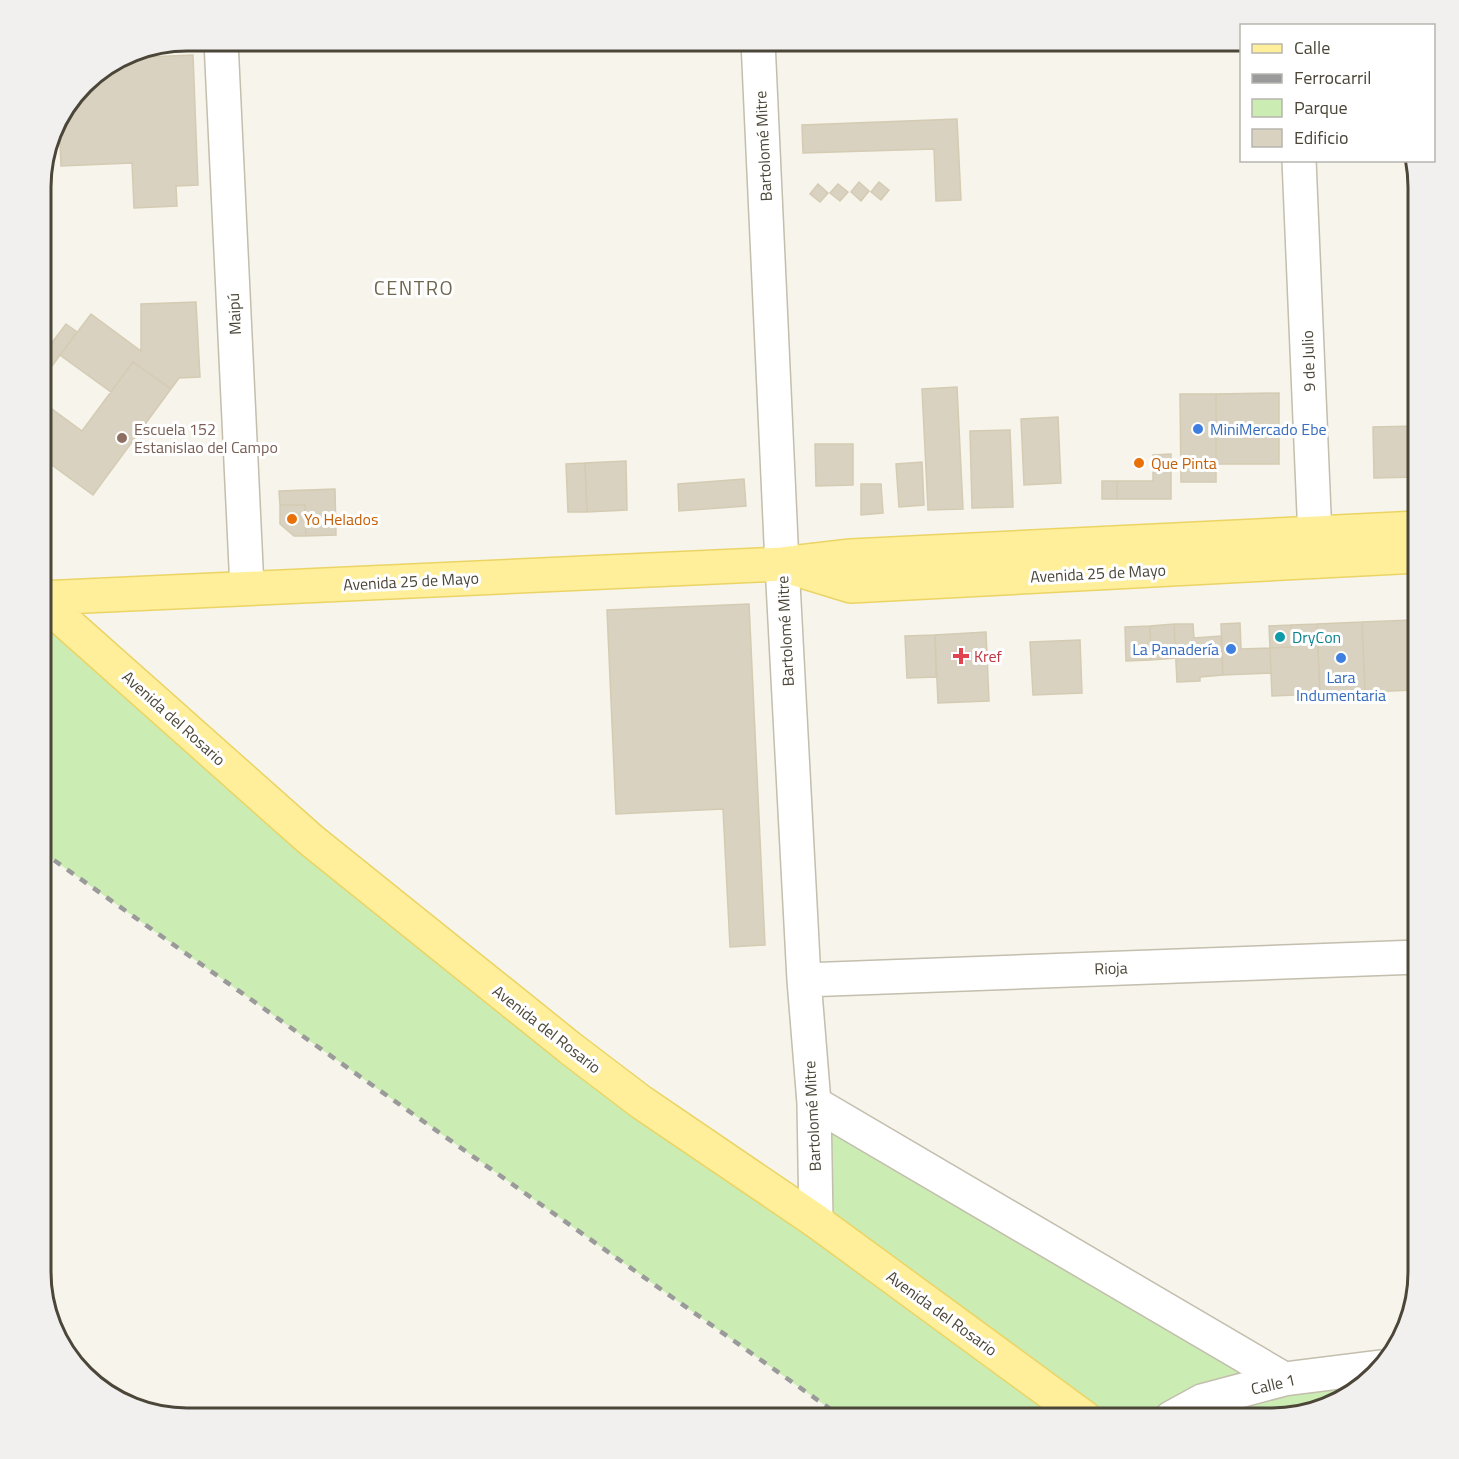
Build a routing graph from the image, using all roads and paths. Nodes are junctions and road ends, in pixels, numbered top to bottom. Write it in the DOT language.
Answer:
graph roads {
  1 [pos="222,51"];
  2 [pos="758,51"];
  3 [pos="1299,162"];
  4 [pos="1408,530"];
  5 [pos="1316,547"];
  6 [pos="1408,555"];
  7 [pos="782,564"];
  8 [pos="247,588"];
  9 [pos="51,598"];
  10 [pos="51,608"];
  11 [pos="1408,957"];
  12 [pos="804,980"];
  13 [pos="813,1103"];
  14 [pos="816,1221"];
  15 [pos="1367,1369"];
  16 [pos="1284,1379"];
  17 [pos="1070,1408"];
  18 [pos="1190,1408"];
  1 -- 8 [label="street, Maipú"];
  2 -- 7 [label="street, Bartolomé Mitre"];
  3 -- 5 [label="street, 9 de Julio"];
  4 -- 5 [label="main road, Avenida 25 de Mayo"];
  5 -- 6 [label="main road, Avenida 25 de Mayo"];
  5 -- 7 [label="main road, Avenida 25 de Mayo"];
  7 -- 8 [label="main road, Avenida 25 de Mayo"];
  7 -- 12 [label="street, Bartolomé Mitre"];
  8 -- 9 [label="main road, Avenida 25 de Mayo"];
  10 -- 14 [label="main road, Avenida del Rosario"];
  11 -- 12 [label="street, Rioja"];
  12 -- 13 [label="street, Bartolomé Mitre"];
  13 -- 14 [label="street, Bartolomé Mitre"];
  13 -- 16 [label="street"];
  14 -- 17 [label="main road, Avenida del Rosario"];
  15 -- 16 [label="street, Calle 1"];
  16 -- 18 [label="street, Calle 1"];
}
